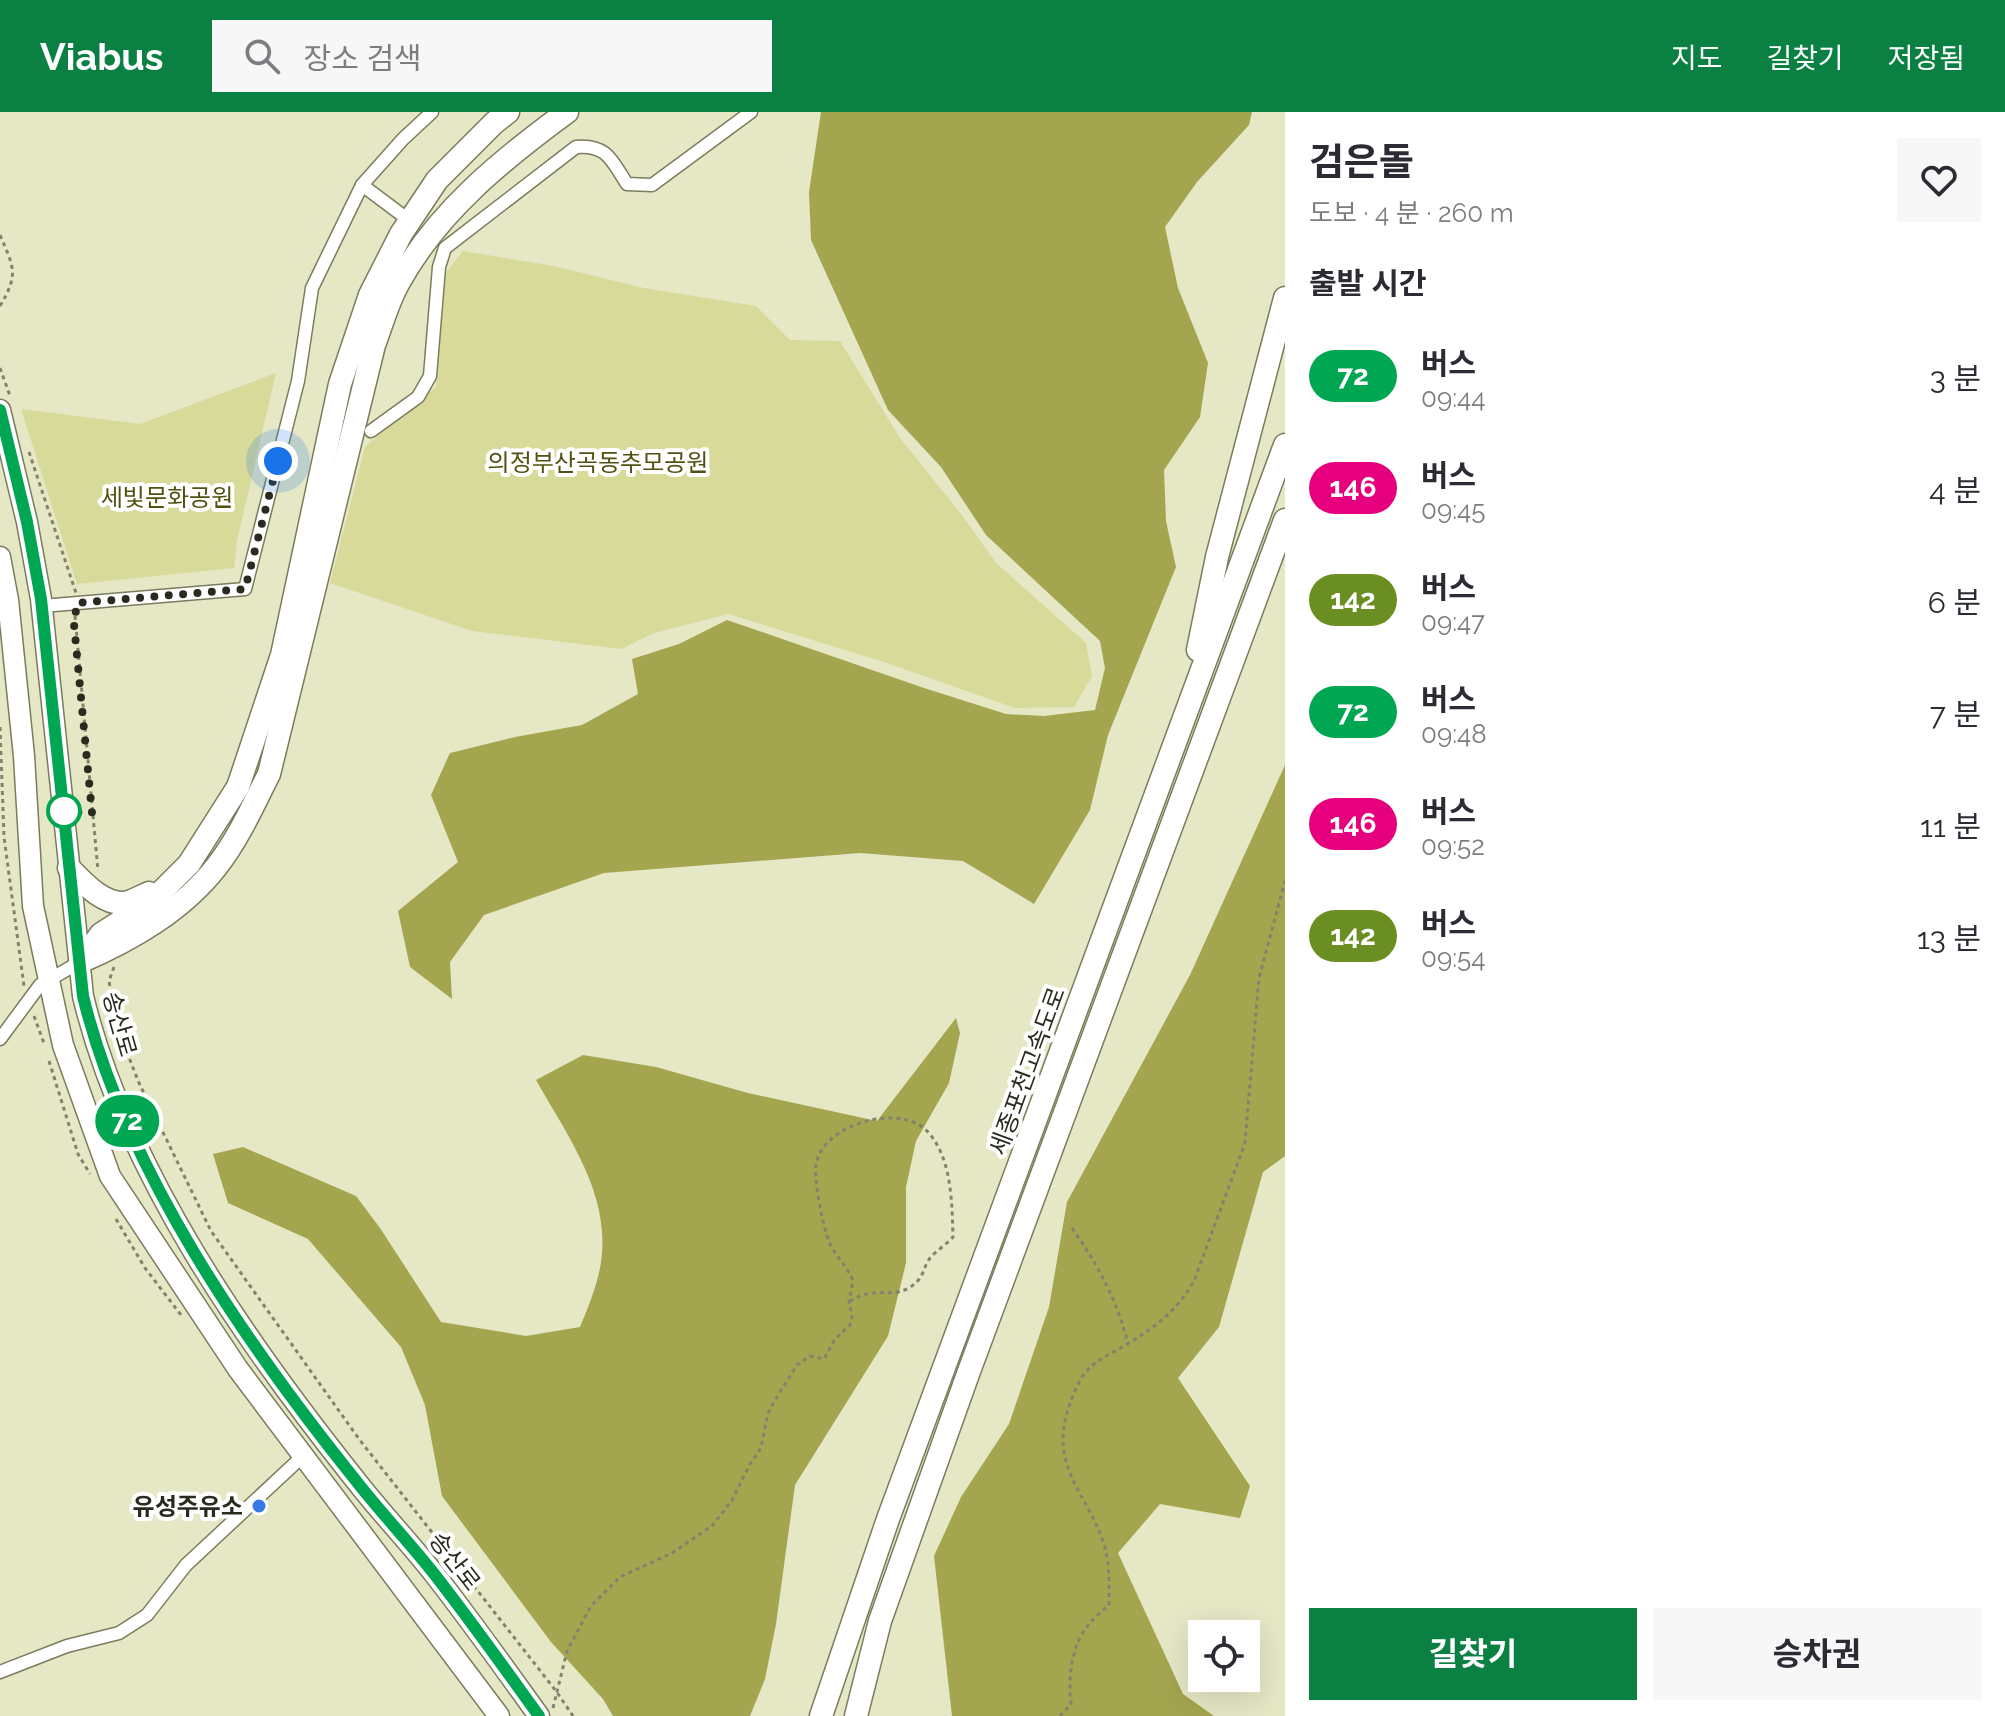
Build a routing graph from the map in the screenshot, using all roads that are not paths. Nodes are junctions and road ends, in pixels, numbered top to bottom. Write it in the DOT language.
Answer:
graph roads {
  1 [pos="432,112"];
  2 [pos="508,112"];
  3 [pos="567,112"];
  4 [pos="751,112"];
  5 [pos="362,185"];
  6 [pos="402,215"];
  7 [pos="1285,298"];
  8 [pos="5,403"];
  9 [pos="371,431"];
  10 [pos="1285,445"];
  11 [pos="1285,520"];
  12 [pos="0,557"];
  13 [pos="42,606"];
  14 [pos="1182,726"];
  15 [pos="69,868"];
  16 [pos="183,870"];
  17 [pos="80,962"];
  18 [pos="49,980"];
  19 [pos="0,1039"];
  20 [pos="304,1455"];
  21 [pos="0,1672"];
  22 [pos="499,1716"];
  23 [pos="539,1716"];
  24 [pos="821,1716"];
  25 [pos="856,1716"];
  1 -- 5 [label="street"];
  2 -- 16 [label="highway"];
  3 -- 17 [label="highway"];
  4 -- 9 [label="street"];
  5 -- 6 [label="street"];
  5 -- 13 [label="street"];
  7 -- 14 [label="highway"];
  8 -- 13 [label="main road, 송산로"];
  10 -- 14 [label="highway, 세종포천고속도로"];
  11 -- 25 [label="highway, 세종포천고속도로"];
  12 -- 18 [label="main road"];
  13 -- 15 [label="main road, 송산로"];
  14 -- 24 [label="highway, 세종포천고속도로"];
  15 -- 16 [label="highway"];
  15 -- 17 [label="main road, 송산로"];
  16 -- 17 [label="highway"];
  17 -- 18 [label="street"];
  17 -- 23 [label="main road, 송산로"];
  18 -- 19 [label="street"];
  18 -- 20 [label="main road"];
  20 -- 21 [label="street"];
  20 -- 22 [label="main road"];
}
